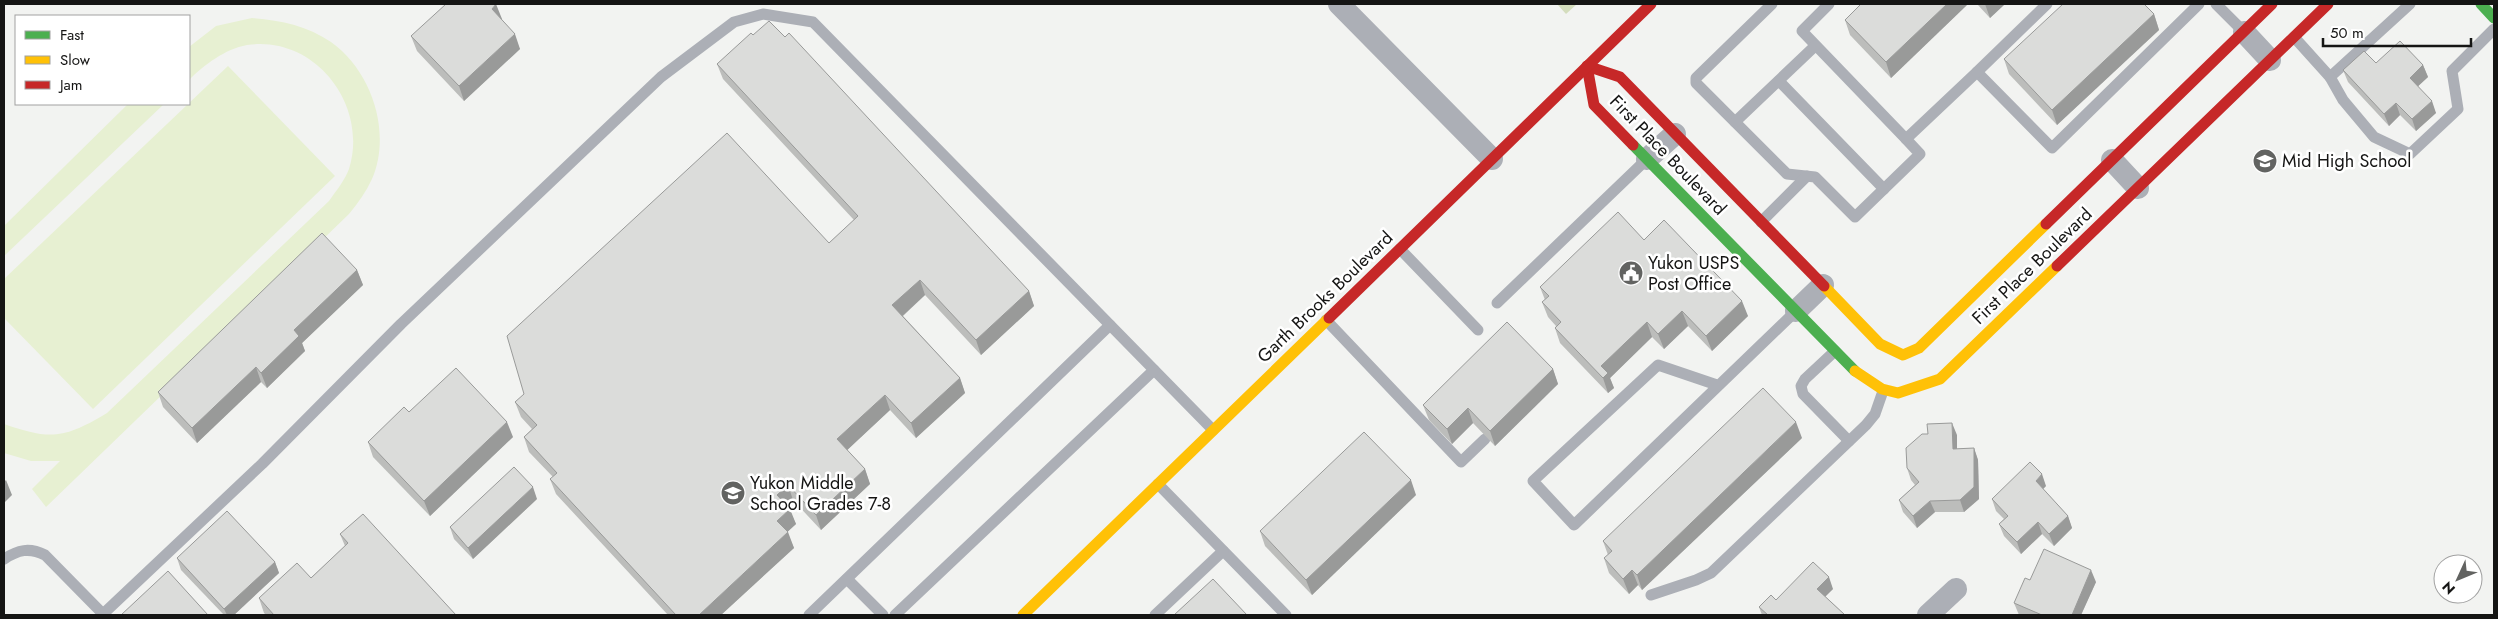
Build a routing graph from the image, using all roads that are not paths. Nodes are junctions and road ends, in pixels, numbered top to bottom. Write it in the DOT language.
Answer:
graph roads {
  1 [pos="1339,4"];
  2 [pos="1650,4"];
  3 [pos="1772,4"];
  4 [pos="1829,4"];
  5 [pos="2047,4"];
  6 [pos="2199,4"];
  7 [pos="2216,4"];
  8 [pos="2272,4"];
  9 [pos="2328,4"];
  10 [pos="2410,4"];
  11 [pos="2481,4"];
  12 [pos="2494,18"];
  13 [pos="2494,29"];
  14 [pos="2244,32"];
  15 [pos="2294,37"];
  16 [pos="1815,46"];
  17 [pos="2270,60"];
  18 [pos="1587,66"];
  19 [pos="1977,72"];
  20 [pos="2330,76"];
  21 [pos="1779,81"];
  22 [pos="1735,122"];
  23 [pos="1675,134"];
  24 [pos="1906,139"];
  25 [pos="1492,159"];
  26 [pos="1647,159"];
  27 [pos="2112,160"];
  28 [pos="1807,176"];
  29 [pos="2138,188"];
  30 [pos="1884,189"];
  31 [pos="1761,222"];
  32 [pos="1400,249"];
  33 [pos="1823,285"];
  34 [pos="1496,303"];
  35 [pos="1796,311"];
  36 [pos="1326,320"];
  37 [pos="1110,326"];
  38 [pos="1478,330"];
  39 [pos="1835,351"];
  40 [pos="1154,370"];
  41 [pos="1718,385"];
  42 [pos="1883,391"];
  43 [pos="1213,430"];
  44 [pos="1485,439"];
  45 [pos="1849,441"];
  46 [pos="1158,484"];
  47 [pos="1223,551"];
  48 [pos="4,559"];
  49 [pos="847,579"];
  50 [pos="1956,589"];
  51 [pos="1651,595"];
  52 [pos="103,615"];
  53 [pos="809,615"];
  54 [pos="883,615"];
  55 [pos="895,615"];
  56 [pos="1023,615"];
  57 [pos="1155,615"];
  58 [pos="1286,615"];
  59 [pos="1928,615"];
  1 -- 25 [label="street"];
  2 -- 18 [label="street, Garth Brooks Boulevard"];
  3 -- 22 [label="lane"];
  4 -- 16 [label="lane"];
  5 -- 19 [label="lane"];
  6 -- 19 [label="lane"];
  7 -- 14 [label="lane"];
  8 -- 14 [label="street, First Place Boulevard"];
  9 -- 15 [label="street, First Place Boulevard"];
  10 -- 20 [label="lane"];
  11 -- 12 [label="street"];
  13 -- 20 [label="lane"];
  14 -- 17 [label="street"];
  14 -- 27 [label="street, First Place Boulevard"];
  15 -- 17 [label="street, First Place Boulevard"];
  15 -- 20 [label="lane"];
  16 -- 21 [label="lane"];
  16 -- 24 [label="lane"];
  17 -- 29 [label="street, First Place Boulevard"];
  18 -- 23 [label="street, First Place Boulevard"];
  18 -- 25 [label="street, Garth Brooks Boulevard"];
  18 -- 26 [label="street, First Place Boulevard"];
  19 -- 24 [label="lane"];
  21 -- 22 [label="lane"];
  21 -- 30 [label="lane"];
  22 -- 28 [label="lane"];
  23 -- 26 [label="street"];
  23 -- 31 [label="street, First Place Boulevard"];
  24 -- 30 [label="lane"];
  25 -- 32 [label="street, Garth Brooks Boulevard"];
  26 -- 34 [label="lane"];
  26 -- 35 [label="street, First Place Boulevard"];
  27 -- 29 [label="street"];
  27 -- 33 [label="street, First Place Boulevard"];
  28 -- 30 [label="lane"];
  28 -- 31 [label="lane"];
  29 -- 42 [label="street, First Place Boulevard"];
  31 -- 33 [label="street, First Place Boulevard"];
  32 -- 36 [label="street, Garth Brooks Boulevard"];
  32 -- 38 [label="lane"];
  33 -- 35 [label="street"];
  35 -- 39 [label="street, First Place Boulevard"];
  35 -- 41 [label="lane"];
  36 -- 43 [label="street, Garth Brooks Boulevard"];
  36 -- 44 [label="lane"];
  37 -- 40 [label="lane"];
  37 -- 49 [label="lane"];
  37 -- 52 [label="lane"];
  39 -- 42 [label="street, First Place Boulevard"];
  39 -- 45 [label="lane"];
  40 -- 43 [label="lane"];
  40 -- 55 [label="lane"];
  41 -- 41 [label="lane"];
  42 -- 45 [label="lane"];
  43 -- 46 [label="street, Garth Brooks Boulevard"];
  45 -- 51 [label="lane"];
  46 -- 47 [label="lane"];
  46 -- 56 [label="street, Garth Brooks Boulevard"];
  47 -- 57 [label="lane"];
  47 -- 58 [label="lane"];
  48 -- 52 [label="lane"];
  49 -- 53 [label="lane"];
  49 -- 54 [label="lane"];
  50 -- 59 [label="street"];
}
